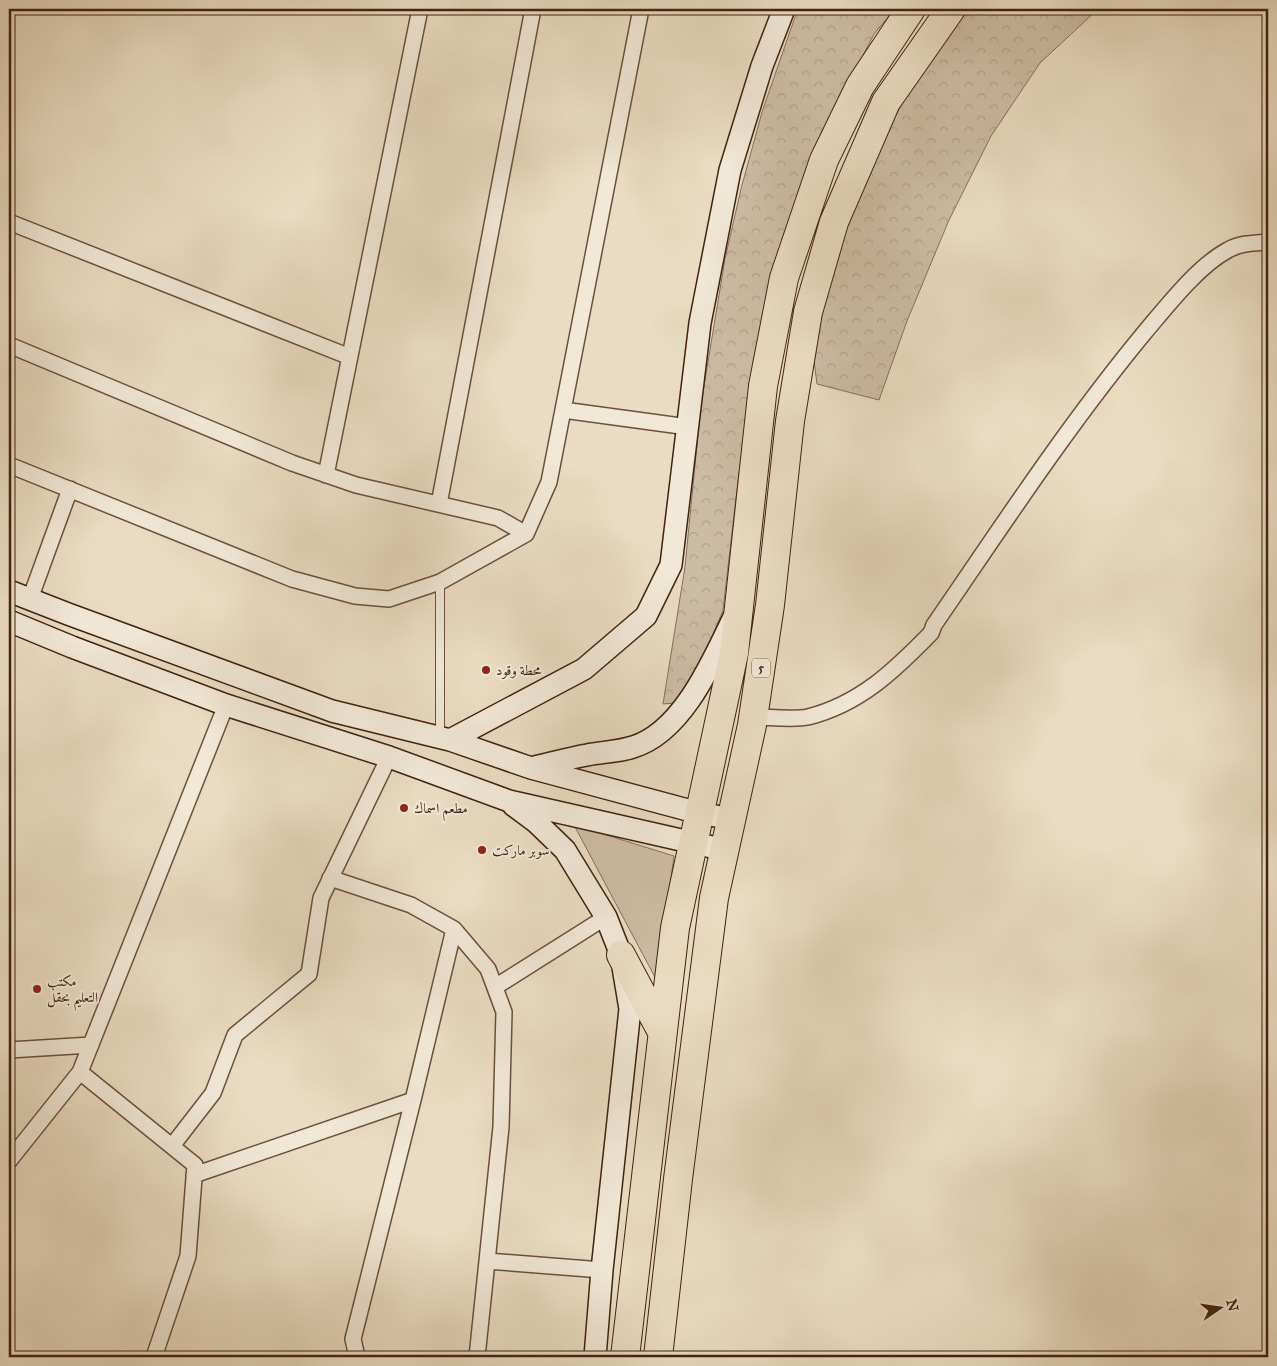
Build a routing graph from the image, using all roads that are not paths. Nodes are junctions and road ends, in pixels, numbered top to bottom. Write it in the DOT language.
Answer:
graph roads {
  1 [pos="420,9"];
  2 [pos="533,9"];
  3 [pos="641,9"];
  4 [pos="784,9"];
  5 [pos="911,9"];
  6 [pos="951,9"];
  7 [pos="9,222"];
  8 [pos="1268,242"];
  9 [pos="9,345"];
  10 [pos="350,357"];
  11 [pos="563,410"];
  12 [pos="688,427"];
  13 [pos="9,465"];
  14 [pos="326,475"];
  15 [pos="70,489"];
  16 [pos="439,504"];
  17 [pos="526,534"];
  18 [pos="440,582"];
  19 [pos="9,590"];
  20 [pos="30,599"];
  21 [pos="739,605"];
  22 [pos="9,621"];
  23 [pos="233,674"];
  24 [pos="222,704"];
  25 [pos="753,717"];
  26 [pos="445,739"];
  27 [pos="388,757"];
  28 [pos="531,768"];
  29 [pos="509,801"];
  30 [pos="699,813"];
  31 [pos="732,819"];
  32 [pos="693,842"];
  33 [pos="725,850"];
  34 [pos="330,878"];
  35 [pos="606,917"];
  36 [pos="454,929"];
  37 [pos="621,955"];
  38 [pos="494,986"];
  39 [pos="662,1032"];
  40 [pos="91,1045"];
  41 [pos="9,1050"];
  42 [pos="80,1072"];
  43 [pos="413,1100"];
  44 [pos="172,1146"];
  45 [pos="9,1162"];
  46 [pos="194,1175"];
  47 [pos="487,1261"];
  48 [pos="602,1270"];
  49 [pos="154,1357"];
  50 [pos="357,1357"];
  51 [pos="477,1357"];
  52 [pos="595,1357"];
  53 [pos="625,1357"];
  54 [pos="658,1357"];
  1 -- 10 [label="street"];
  2 -- 16 [label="street"];
  3 -- 11 [label="street"];
  4 -- 12 [label="street"];
  5 -- 21 [label="highway, 5"];
  6 -- 25 [label="highway, 5"];
  7 -- 10 [label="street"];
  8 -- 25 [label="street"];
  9 -- 14 [label="street"];
  10 -- 14 [label="street"];
  11 -- 12 [label="street"];
  11 -- 17 [label="street"];
  12 -- 26 [label="street"];
  13 -- 15 [label="street"];
  14 -- 16 [label="street"];
  15 -- 18 [label="street"];
  15 -- 20 [label="street"];
  16 -- 17 [label="street"];
  17 -- 18 [label="street"];
  18 -- 26 [label="lane"];
  19 -- 20 [label="street"];
  20 -- 23 [label="street"];
  21 -- 28 [label="street"];
  21 -- 30 [label="highway, 5"];
  22 -- 24 [label="street"];
  23 -- 24 [label="street"];
  23 -- 26 [label="street"];
  24 -- 27 [label="street"];
  24 -- 40 [label="street"];
  25 -- 31 [label="highway, 5"];
  26 -- 28 [label="street"];
  27 -- 29 [label="street"];
  27 -- 34 [label="street"];
  28 -- 30 [label="street"];
  29 -- 32 [label="street"];
  29 -- 35 [label="street"];
  30 -- 31 [label="street"];
  30 -- 32 [label="highway, 5"];
  31 -- 33 [label="highway, 5"];
  32 -- 33 [label="street"];
  32 -- 39 [label="highway, 5"];
  33 -- 54 [label="highway, 5"];
  34 -- 36 [label="street"];
  34 -- 44 [label="street"];
  35 -- 37 [label="street"];
  35 -- 38 [label="street"];
  36 -- 38 [label="street"];
  36 -- 43 [label="street"];
  37 -- 39 [label="highway"];
  37 -- 48 [label="street"];
  38 -- 47 [label="street"];
  39 -- 53 [label="highway, 5"];
  40 -- 41 [label="street"];
  40 -- 42 [label="street"];
  42 -- 44 [label="street"];
  42 -- 45 [label="street"];
  43 -- 46 [label="street"];
  43 -- 50 [label="street"];
  44 -- 46 [label="street"];
  46 -- 49 [label="street"];
  47 -- 48 [label="street"];
  47 -- 51 [label="street"];
  48 -- 52 [label="street"];
}
